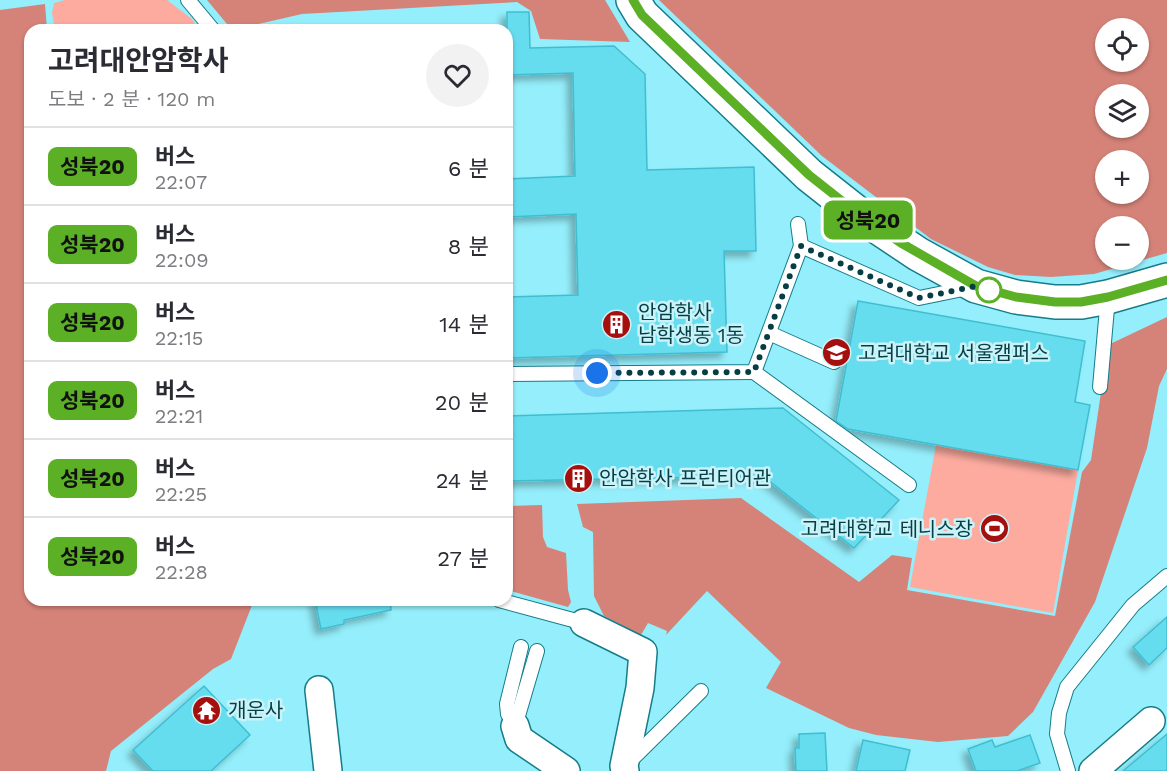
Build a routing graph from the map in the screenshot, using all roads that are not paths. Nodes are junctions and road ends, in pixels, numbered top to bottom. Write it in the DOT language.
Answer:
graph roads {
  1 [pos="188,0"];
  2 [pos="633,0"];
  3 [pos="208,24"];
  4 [pos="798,224"];
  5 [pos="801,246"];
  6 [pos="1167,279"];
  7 [pos="976,286"];
  8 [pos="1108,297"];
  9 [pos="769,333"];
  10 [pos="834,362"];
  11 [pos="754,372"];
  12 [pos="513,374"];
  13 [pos="1101,387"];
  14 [pos="909,485"];
  15 [pos="1167,576"];
  16 [pos="513,604"];
  17 [pos="584,623"];
  18 [pos="521,647"];
  19 [pos="537,651"];
  20 [pos="319,690"];
  21 [pos="701,691"];
  22 [pos="1151,721"];
  23 [pos="515,726"];
  24 [pos="625,769"];
  25 [pos="328,771"];
  26 [pos="566,771"];
  27 [pos="1068,771"];
  28 [pos="1093,771"];
  1 -- 3 [label="lane"];
  2 -- 7 [label="street"];
  4 -- 5 [label="lane"];
  5 -- 7 [label="lane"];
  5 -- 9 [label="lane"];
  6 -- 8 [label="street"];
  7 -- 8 [label="street"];
  8 -- 13 [label="lane"];
  9 -- 10 [label="lane"];
  9 -- 11 [label="lane"];
  11 -- 12 [label="lane"];
  11 -- 14 [label="lane"];
  15 -- 27 [label="lane"];
  16 -- 17 [label="lane"];
  17 -- 24 [label="street"];
  18 -- 23 [label="lane"];
  19 -- 23 [label="lane"];
  20 -- 25 [label="street"];
  21 -- 24 [label="lane"];
  22 -- 28 [label="street"];
  23 -- 26 [label="street"];
}
